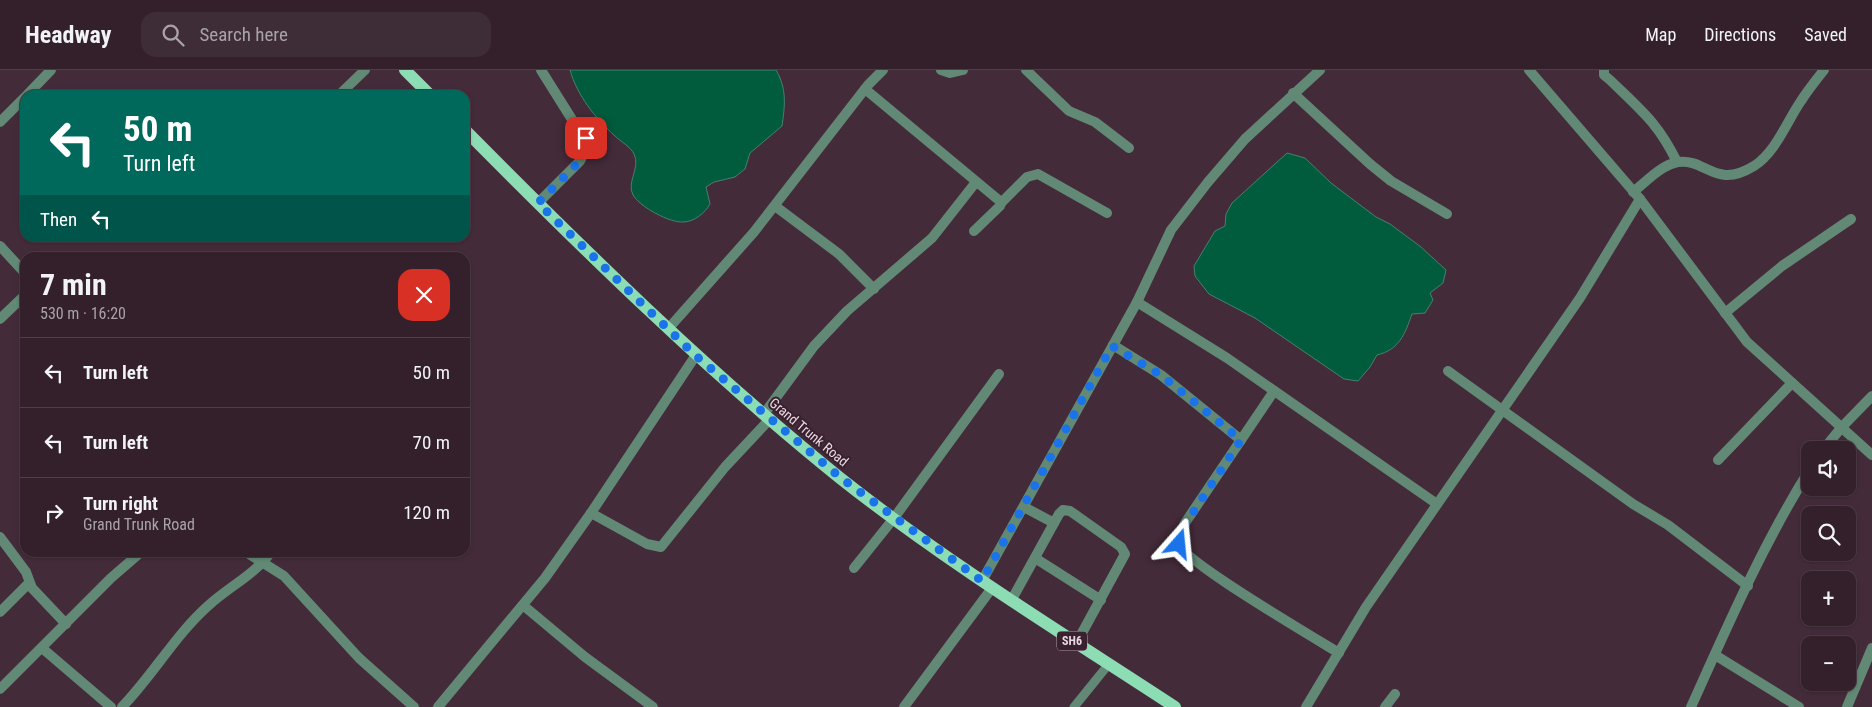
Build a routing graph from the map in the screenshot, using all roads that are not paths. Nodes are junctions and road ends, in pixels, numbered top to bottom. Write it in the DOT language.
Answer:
graph roads {
  1 [pos="51,70"];
  2 [pos="365,70"];
  3 [pos="405,70"];
  4 [pos="541,70"];
  5 [pos="941,70"];
  6 [pos="963,70"];
  7 [pos="1026,70"];
  8 [pos="1320,70"];
  9 [pos="1529,70"];
  10 [pos="1604,70"];
  11 [pos="1824,70"];
  12 [pos="876,72"];
  13 [pos="865,89"];
  14 [pos="32,90"];
  15 [pos="344,90"];
  16 [pos="425,90"];
  17 [pos="1293,93"];
  18 [pos="20,102"];
  19 [pos="0,122"];
  20 [pos="470,135"];
  21 [pos="1129,148"];
  22 [pos="1677,162"];
  23 [pos="976,182"];
  24 [pos="1636,196"];
  25 [pos="538,203"];
  26 [pos="1000,203"];
  27 [pos="775,206"];
  28 [pos="1107,212"];
  29 [pos="1447,214"];
  30 [pos="1851,219"];
  31 [pos="974,231"];
  32 [pos="0,246"];
  33 [pos="20,268"];
  34 [pos="874,289"];
  35 [pos="20,300"];
  36 [pos="1137,302"];
  37 [pos="1726,313"];
  38 [pos="0,319"];
  39 [pos="668,329"];
  40 [pos="1112,346"];
  41 [pos="696,356"];
  42 [pos="1448,371"];
  43 [pos="999,374"];
  44 [pos="1792,383"];
  45 [pos="1274,391"];
  46 [pos="1872,396"];
  47 [pos="1502,408"];
  48 [pos="767,416"];
  49 [pos="1840,428"];
  50 [pos="1241,440"];
  51 [pos="1830,441"];
  52 [pos="1872,455"];
  53 [pos="1718,460"];
  54 [pos="1801,483"];
  55 [pos="1437,504"];
  56 [pos="1024,507"];
  57 [pos="591,513"];
  58 [pos="894,518"];
  59 [pos="1054,522"];
  60 [pos="0,537"];
  61 [pos="135,557"];
  62 [pos="255,557"];
  63 [pos="267,557"];
  64 [pos="1035,558"];
  65 [pos="264,562"];
  66 [pos="854,568"];
  67 [pos="29,583"];
  68 [pos="988,584"];
  69 [pos="1748,586"];
  70 [pos="1101,600"];
  71 [pos="1011,601"];
  72 [pos="524,606"];
  73 [pos="0,612"];
  74 [pos="66,624"];
  75 [pos="1076,644"];
  76 [pos="42,648"];
  77 [pos="1872,648"];
  78 [pos="1339,653"];
  79 [pos="1715,655"];
  80 [pos="1108,664"];
  81 [pos="0,689"];
  82 [pos="1395,694"];
  83 [pos="128,705"];
  84 [pos="649,706"];
  85 [pos="1171,706"];
  86 [pos="111,707"];
  87 [pos="414,707"];
  88 [pos="438,707"];
  89 [pos="904,707"];
  90 [pos="1074,707"];
  91 [pos="1306,707"];
  92 [pos="1385,707"];
  93 [pos="1691,707"];
  94 [pos="1799,707"];
  95 [pos="1846,707"];
  1 -- 14 [label="street"];
  2 -- 15 [label="street"];
  3 -- 16 [label="main road"];
  4 -- 25 [label="street"];
  5 -- 6 [label="street"];
  7 -- 21 [label="street"];
  8 -- 17 [label="street"];
  9 -- 24 [label="street"];
  10 -- 22 [label="street"];
  11 -- 22 [label="street"];
  12 -- 13 [label="street"];
  13 -- 23 [label="street"];
  13 -- 27 [label="street"];
  17 -- 29 [label="street"];
  17 -- 36 [label="street"];
  18 -- 19 [label="street"];
  20 -- 25 [label="main road, Grand Trunk Road / SH6"];
  22 -- 24 [label="street"];
  23 -- 26 [label="street"];
  23 -- 34 [label="street"];
  24 -- 37 [label="street"];
  24 -- 47 [label="street"];
  25 -- 39 [label="main road, Grand Trunk Road / SH6"];
  26 -- 28 [label="street"];
  26 -- 31 [label="street"];
  27 -- 34 [label="street"];
  27 -- 39 [label="street"];
  30 -- 37 [label="street"];
  32 -- 33 [label="street"];
  34 -- 48 [label="street"];
  35 -- 38 [label="street"];
  36 -- 40 [label="street"];
  36 -- 45 [label="street"];
  37 -- 44 [label="street"];
  39 -- 41 [label="main road, Grand Trunk Road / SH6"];
  40 -- 50 [label="street"];
  40 -- 56 [label="street"];
  41 -- 48 [label="main road, Grand Trunk Road / SH6"];
  41 -- 57 [label="street"];
  42 -- 47 [label="street"];
  43 -- 58 [label="street"];
  44 -- 49 [label="street"];
  44 -- 53 [label="street"];
  45 -- 50 [label="street"];
  45 -- 55 [label="street"];
  46 -- 49 [label="street"];
  47 -- 55 [label="street"];
  47 -- 69 [label="street"];
  48 -- 57 [label="street"];
  48 -- 58 [label="main road, Grand Trunk Road / SH6"];
  49 -- 51 [label="street"];
  49 -- 52 [label="street"];
  50 -- 78 [label="street"];
  54 -- 69 [label="street"];
  55 -- 78 [label="street"];
  56 -- 59 [label="street"];
  56 -- 68 [label="street"];
  57 -- 72 [label="street"];
  58 -- 66 [label="street"];
  58 -- 68 [label="main road, Grand Trunk Road / SH6"];
  59 -- 64 [label="street"];
  59 -- 70 [label="street"];
  60 -- 67 [label="street"];
  61 -- 74 [label="street"];
  62 -- 65 [label="street"];
  63 -- 65 [label="street"];
  64 -- 70 [label="street"];
  64 -- 71 [label="street"];
  65 -- 83 [label="street"];
  65 -- 87 [label="street"];
  67 -- 73 [label="street"];
  67 -- 74 [label="street"];
  68 -- 71 [label="main road, Grand Trunk Road / SH6"];
  68 -- 89 [label="street"];
  69 -- 79 [label="street"];
  70 -- 75 [label="street"];
  71 -- 75 [label="main road, Grand Trunk Road / SH6"];
  72 -- 84 [label="street"];
  72 -- 88 [label="street"];
  74 -- 76 [label="street"];
  75 -- 80 [label="main road, Grand Trunk Road / SH6"];
  76 -- 81 [label="street"];
  76 -- 86 [label="street"];
  77 -- 95 [label="street"];
  78 -- 91 [label="street"];
  79 -- 93 [label="street"];
  79 -- 94 [label="street"];
  80 -- 85 [label="main road, Grand Trunk Road / SH6"];
  80 -- 90 [label="lane"];
  82 -- 92 [label="street"];
}
